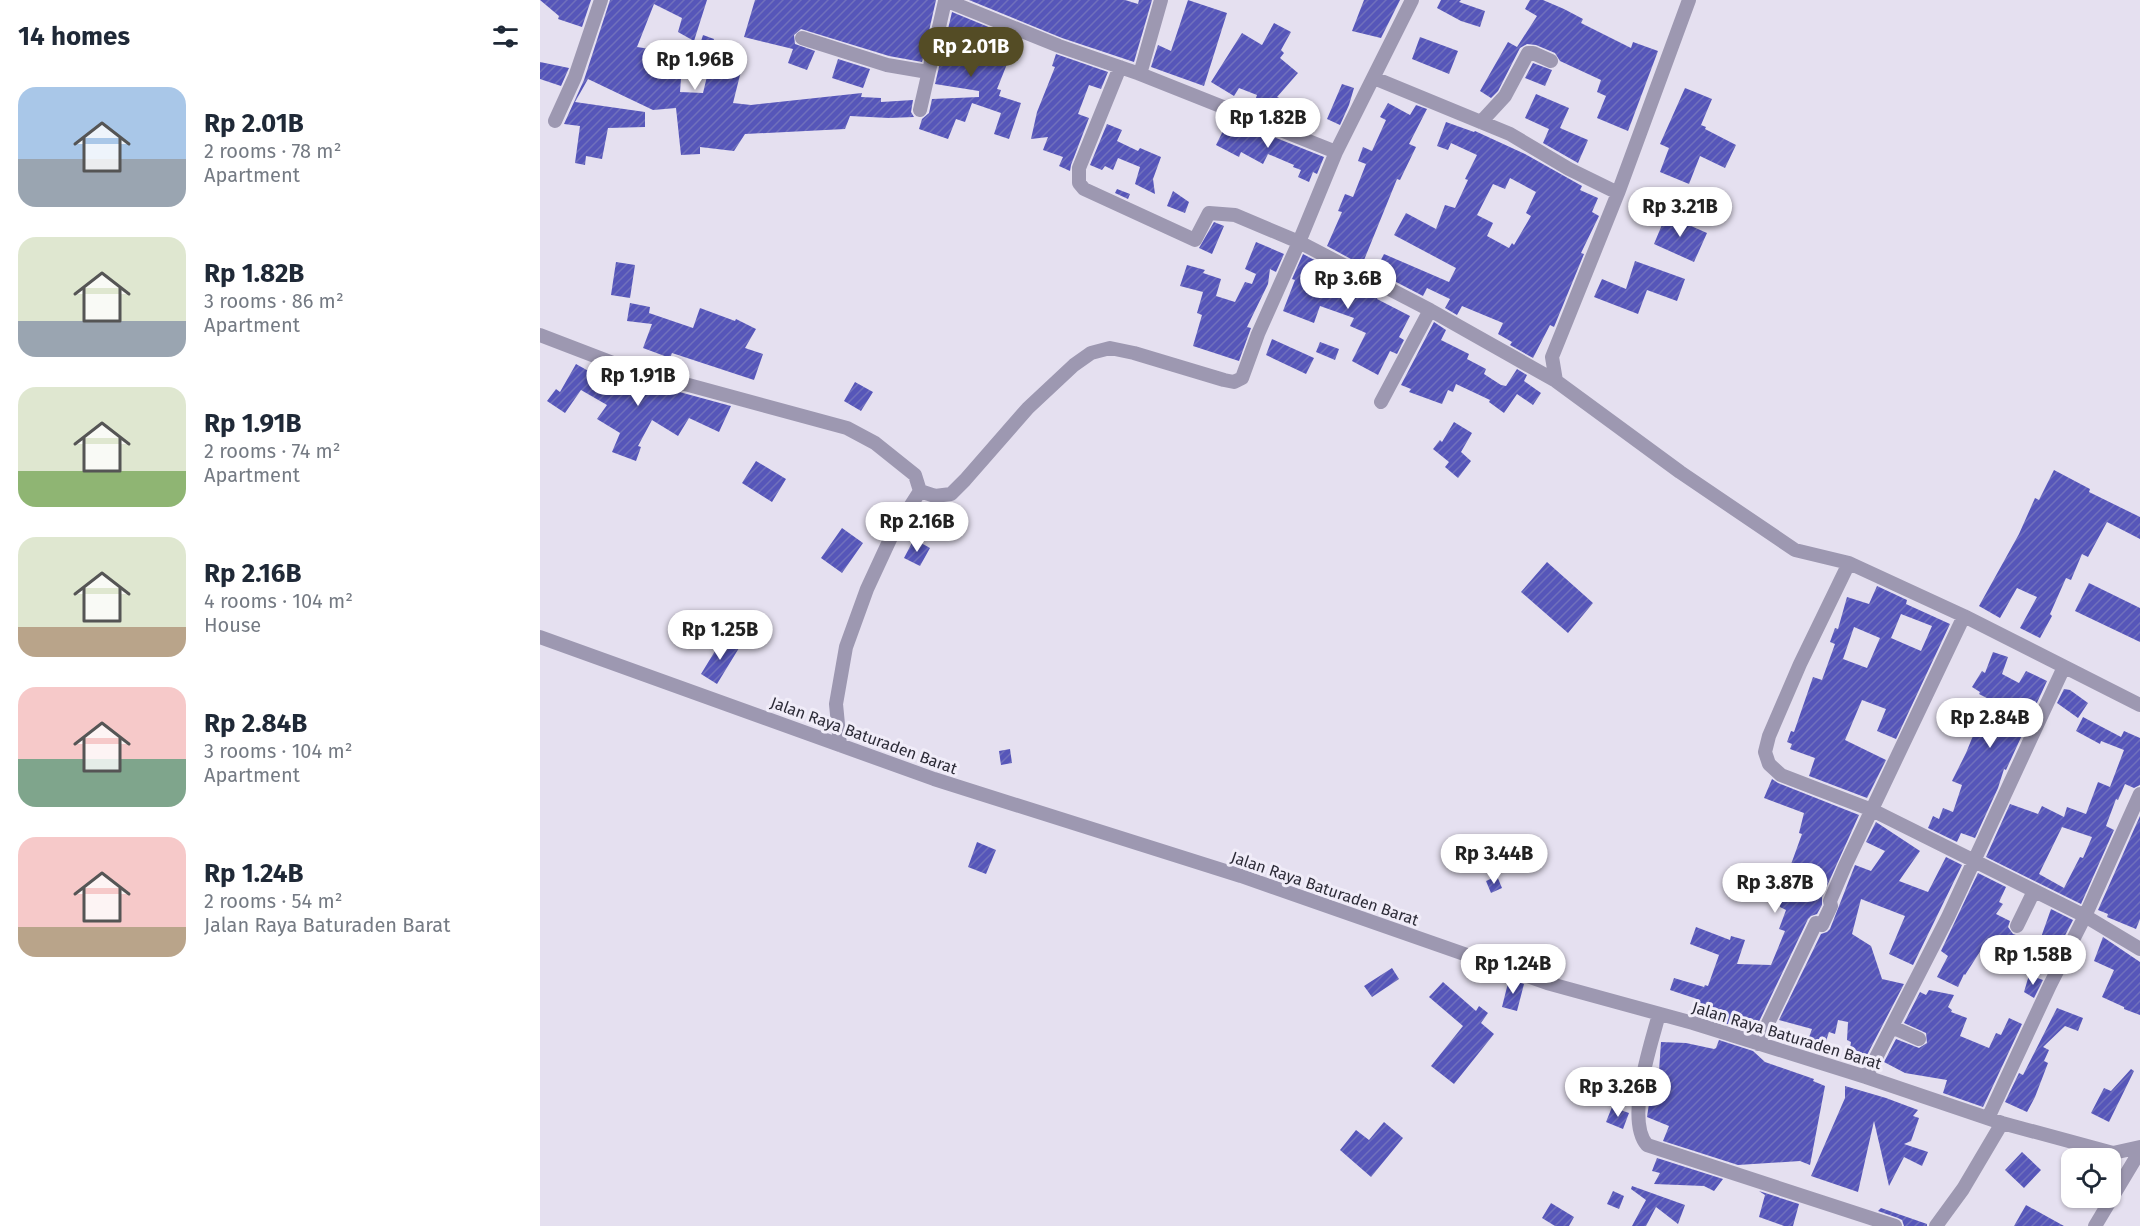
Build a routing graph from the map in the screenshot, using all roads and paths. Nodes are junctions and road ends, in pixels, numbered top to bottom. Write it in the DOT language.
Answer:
graph roads {
  1 [pos="601,0"];
  2 [pos="945,0"];
  3 [pos="1161,0"];
  4 [pos="1412,0"];
  5 [pos="1689,0"];
  6 [pos="802,38"];
  7 [pos="1551,61"];
  8 [pos="1120,67"];
  9 [pos="928,72"];
  10 [pos="1140,74"];
  11 [pos="1374,78"];
  12 [pos="920,110"];
  13 [pos="555,122"];
  14 [pos="1480,122"];
  15 [pos="1336,152"];
  16 [pos="1618,193"];
  17 [pos="1299,242"];
  18 [pos="1430,310"];
  19 [pos="540,335"];
  20 [pos="1556,381"];
  21 [pos="1381,402"];
  22 [pos="920,491"];
  23 [pos="1849,563"];
  24 [pos="1964,616"];
  25 [pos="540,637"];
  26 [pos="2064,667"];
  27 [pos="2140,705"];
  28 [pos="840,745"];
  29 [pos="2140,794"];
  30 [pos="1872,810"];
  31 [pos="1973,861"];
  32 [pos="2034,891"];
  33 [pos="2085,916"];
  34 [pos="2017,926"];
  35 [pos="2140,949"];
  36 [pos="1659,1014"];
  37 [pos="1892,1027"];
  38 [pos="1918,1039"];
  39 [pos="1758,1044"];
  40 [pos="1866,1077"];
  41 [pos="1995,1120"];
  42 [pos="2140,1147"];
  43 [pos="2140,1151"];
  44 [pos="1895,1226"];
  45 [pos="1936,1226"];
  46 [pos="2095,1226"];
  1 -- 13 [label="street"];
  2 -- 8 [label="street"];
  2 -- 9 [label="street"];
  3 -- 10 [label="street"];
  4 -- 11 [label="street"];
  5 -- 16 [label="street"];
  6 -- 9 [label="street"];
  7 -- 14 [label="street"];
  8 -- 10 [label="street"];
  8 -- 17 [label="street"];
  9 -- 12 [label="street"];
  10 -- 15 [label="street"];
  11 -- 14 [label="street"];
  11 -- 15 [label="street"];
  14 -- 16 [label="street"];
  15 -- 17 [label="street"];
  16 -- 20 [label="street"];
  17 -- 18 [label="street"];
  17 -- 22 [label="street"];
  18 -- 20 [label="street"];
  18 -- 21 [label="street"];
  19 -- 22 [label="street"];
  20 -- 23 [label="street"];
  22 -- 28 [label="street"];
  23 -- 24 [label="street"];
  23 -- 30 [label="street"];
  24 -- 26 [label="street"];
  24 -- 30 [label="street"];
  25 -- 28 [label="street, Jalan Raya Baturaden Barat"];
  26 -- 27 [label="street"];
  26 -- 31 [label="street"];
  28 -- 36 [label="street, Jalan Raya Baturaden Barat"];
  29 -- 33 [label="street"];
  30 -- 31 [label="street"];
  30 -- 39 [label="street"];
  31 -- 32 [label="street"];
  31 -- 37 [label="street"];
  32 -- 33 [label="street"];
  32 -- 34 [label="street"];
  33 -- 35 [label="street"];
  33 -- 41 [label="street"];
  36 -- 39 [label="street, Jalan Raya Baturaden Barat"];
  36 -- 44 [label="street"];
  37 -- 38 [label="street"];
  37 -- 40 [label="street"];
  39 -- 40 [label="street, Jalan Raya Baturaden Barat"];
  40 -- 41 [label="street, Jalan Raya Baturaden Barat"];
  41 -- 42 [label="street, Jalan Raya Baturaden Barat"];
  41 -- 45 [label="street"];
  43 -- 46 [label="street"];
}
